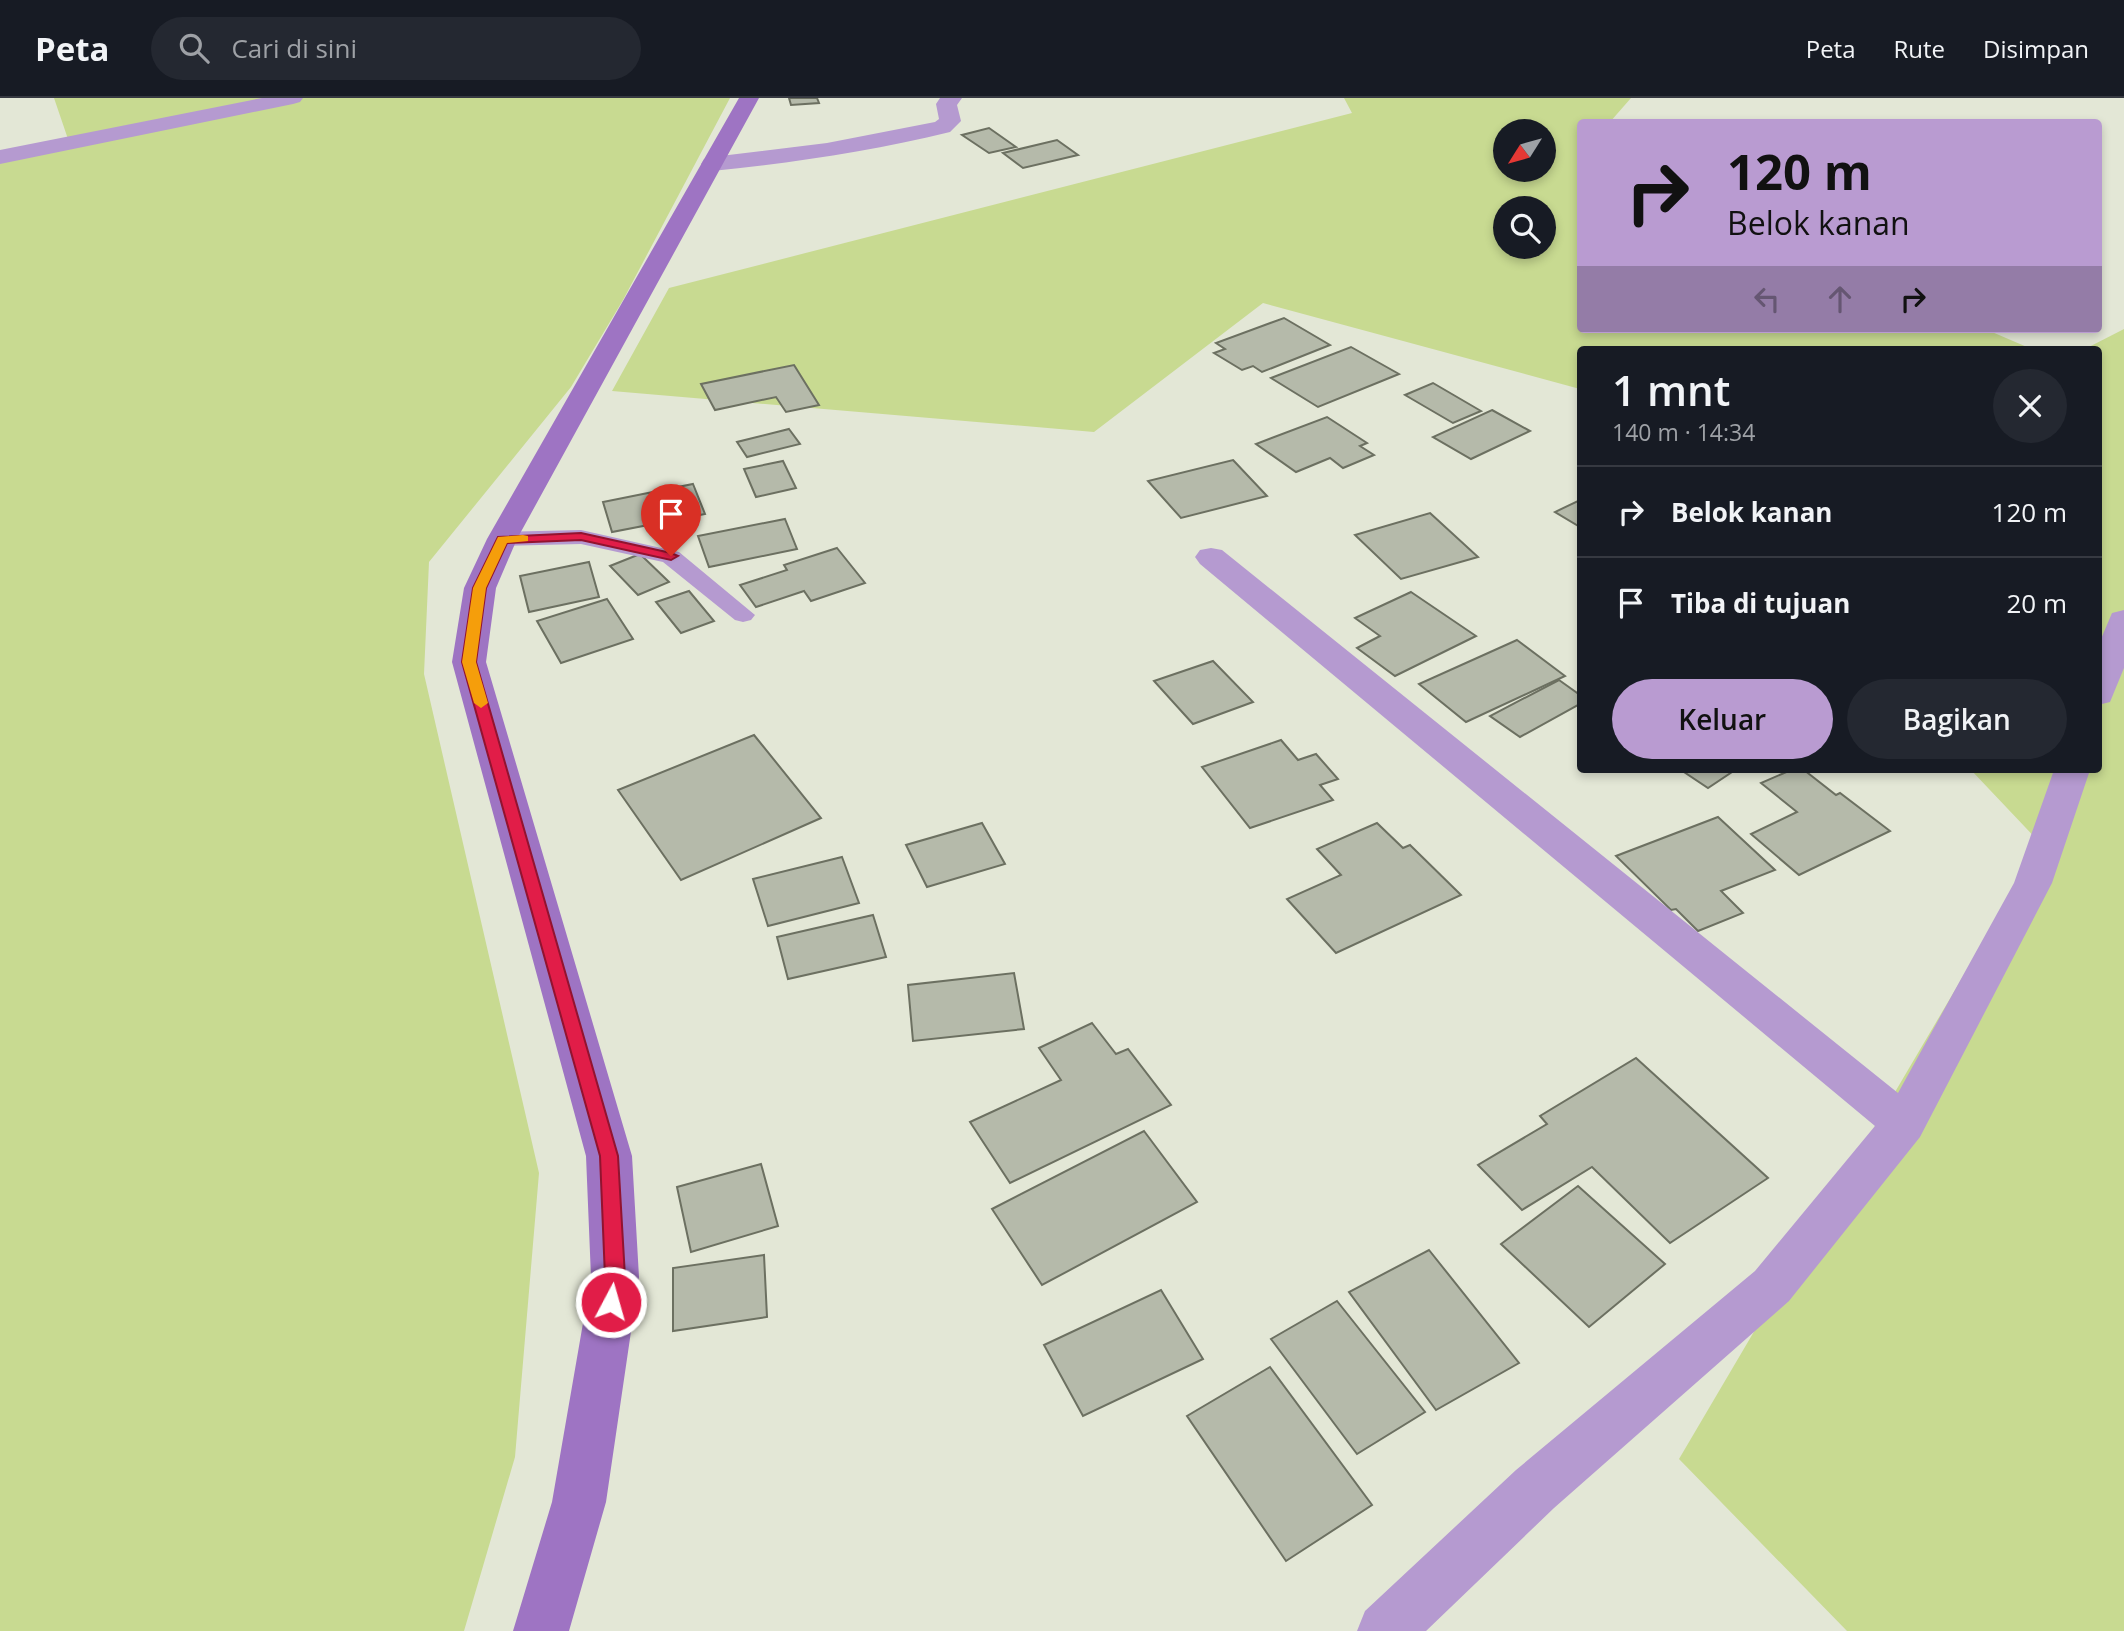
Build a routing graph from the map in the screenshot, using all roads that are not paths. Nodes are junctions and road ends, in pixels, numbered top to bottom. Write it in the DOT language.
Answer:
graph roads {
  1 [pos="293,98"];
  2 [pos="749,98"];
  3 [pos="952,98"];
  4 [pos="0,157"];
  5 [pos="712,164"];
  6 [pos="502,540"];
  7 [pos="1211,557"];
  8 [pos="743,615"];
  9 [pos="2124,620"];
  10 [pos="2102,683"];
  11 [pos="2071,773"];
  12 [pos="1903,1124"];
  13 [pos="541,1631"];
  14 [pos="1385,1631"];
  1 -- 4 [label="street"];
  2 -- 5 [label="street"];
  3 -- 5 [label="street"];
  5 -- 6 [label="street"];
  6 -- 8 [label="lane"];
  6 -- 13 [label="street"];
  7 -- 12 [label="street"];
  9 -- 10 [label="street"];
  11 -- 12 [label="street"];
  12 -- 14 [label="street"];
}
